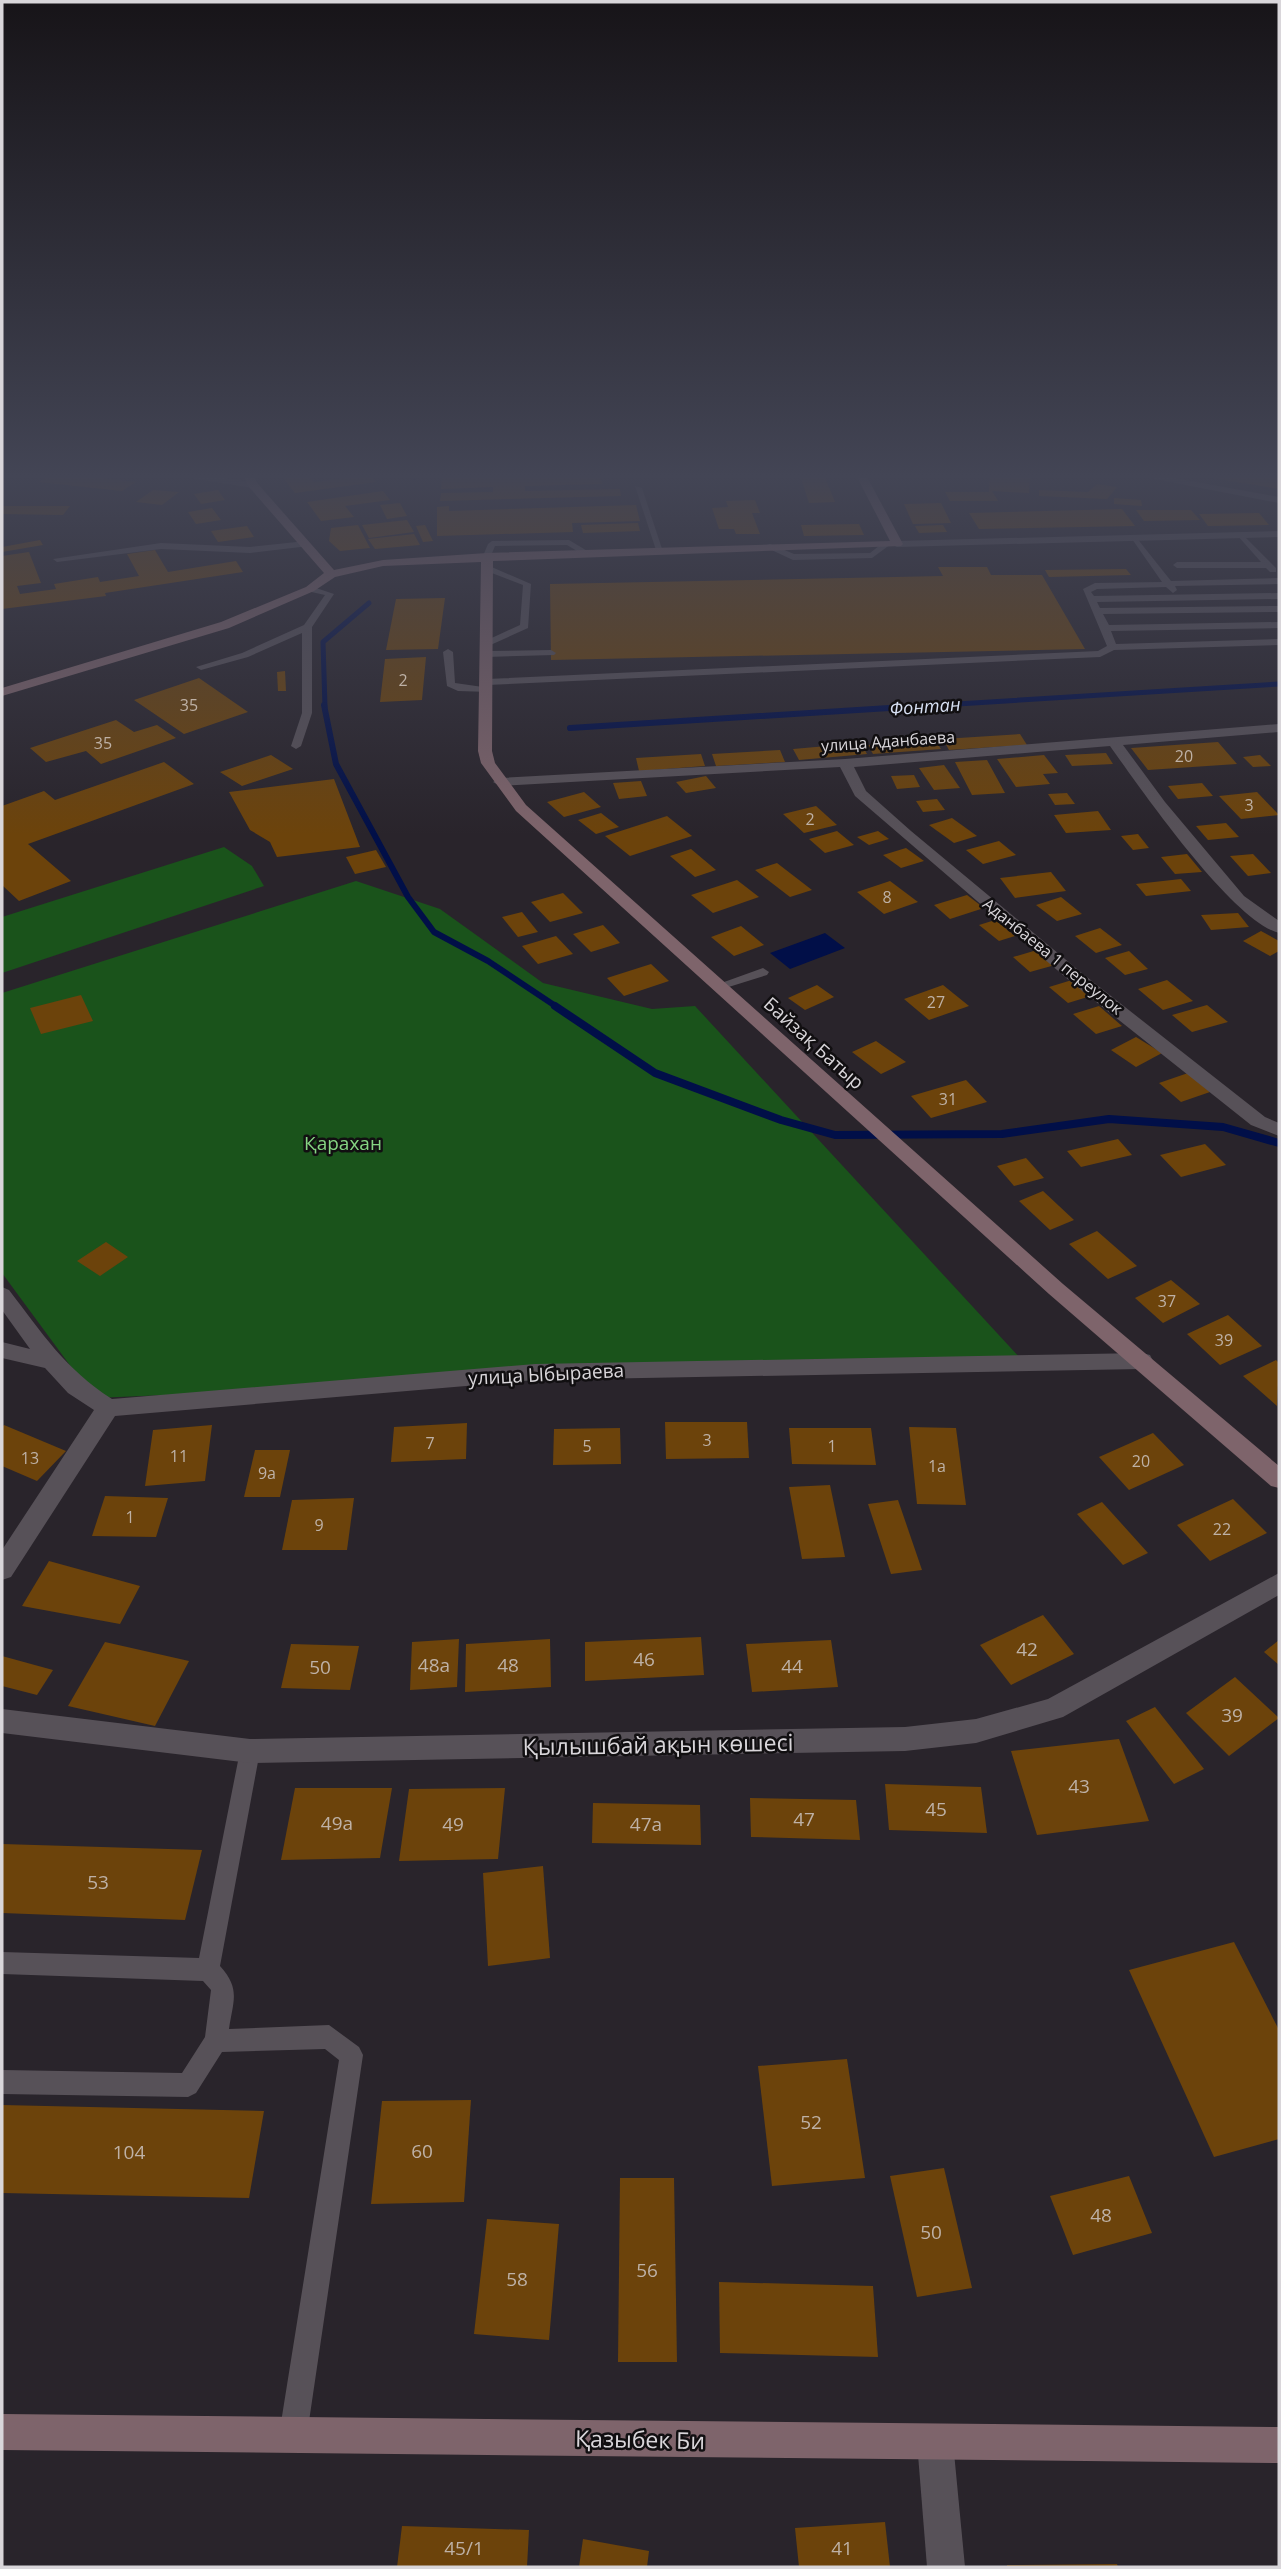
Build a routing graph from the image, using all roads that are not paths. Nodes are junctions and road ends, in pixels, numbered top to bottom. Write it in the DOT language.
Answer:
graph roads {
  1 [pos="296,595"];
  2 [pos="329,595"];
  3 [pos="487,595"];
  4 [pos="527,595"];
  5 [pos="1088,595"];
  6 [pos="1177,595"];
  7 [pos="1279,596"];
  8 [pos="1179,598"];
  9 [pos="1091,599"];
  10 [pos="1279,609"];
  11 [pos="1097,611"];
  12 [pos="1187,611"];
  13 [pos="1279,625"];
  14 [pos="307,626"];
  15 [pos="1197,626"];
  16 [pos="1106,628"];
  17 [pos="1279,642"];
  18 [pos="1211,644"];
  19 [pos="1112,647"];
  20 [pos="486,649"];
  21 [pos="448,652"];
  22 [pos="551,653"];
  23 [pos="201,667"];
  24 [pos="487,686"];
  25 [pos="2,692"];
  26 [pos="1279,728"];
  27 [pos="1113,741"];
  28 [pos="296,746"];
  29 [pos="845,763"];
  30 [pos="500,782"];
  31 [pos="1279,928"];
  32 [pos="763,972"];
  33 [pos="719,986"];
  34 [pos="1279,1130"];
  35 [pos="2,1295"];
  36 [pos="2,1350"];
  37 [pos="1142,1361"];
  38 [pos="52,1362"];
  39 [pos="108,1408"];
  40 [pos="1279,1479"];
  41 [pos="2,1570"];
  42 [pos="1279,1583"];
  43 [pos="2,1721"];
  44 [pos="250,1751"];
  45 [pos="2,1963"];
  46 [pos="208,1970"];
  47 [pos="216,2042"];
  48 [pos="2,2082"];
  49 [pos="2,2432"];
  50 [pos="293,2435"];
  51 [pos="935,2442"];
  52 [pos="1279,2445"];
  53 [pos="946,2567"];
  1 -- 25 [label="street"];
  2 -- 14 [label="lane"];
  3 -- 20 [label="street, Байзақ Батыр"];
  4 -- 20 [label="lane"];
  5 -- 9 [label="lane"];
  6 -- 8 [label="lane"];
  7 -- 8 [label="lane"];
  8 -- 9 [label="lane"];
  8 -- 12 [label="lane"];
  9 -- 11 [label="lane"];
  10 -- 12 [label="lane"];
  11 -- 12 [label="lane"];
  11 -- 16 [label="lane"];
  12 -- 15 [label="lane"];
  13 -- 15 [label="lane"];
  14 -- 23 [label="lane"];
  14 -- 28 [label="lane"];
  15 -- 16 [label="lane"];
  15 -- 18 [label="lane"];
  16 -- 19 [label="lane"];
  17 -- 18 [label="lane"];
  18 -- 19 [label="lane"];
  19 -- 24 [label="lane"];
  20 -- 22 [label="lane"];
  20 -- 24 [label="street, Байзақ Батыр"];
  21 -- 24 [label="lane"];
  24 -- 30 [label="street, Байзақ Батыр"];
  26 -- 27 [label="street, улица Аданбаева"];
  27 -- 29 [label="street, улица Аданбаева"];
  27 -- 31 [label="street"];
  29 -- 30 [label="street, улица Аданбаева"];
  29 -- 34 [label="street, Аданбаева 1 переулок"];
  30 -- 33 [label="street, Байзақ Батыр"];
  32 -- 33 [label="lane"];
  33 -- 37 [label="street, Байзақ Батыр"];
  35 -- 38 [label="street"];
  36 -- 38 [label="street"];
  37 -- 39 [label="street, улица Ыбыраева"];
  37 -- 40 [label="street, Байзақ Батыр"];
  38 -- 39 [label="street"];
  39 -- 41 [label="street"];
  42 -- 44 [label="street, Қылышбай ақын көшесі"];
  43 -- 44 [label="street, Қылышбай ақын көшесі"];
  44 -- 46 [label="lane"];
  45 -- 46 [label="lane"];
  46 -- 47 [label="lane"];
  47 -- 48 [label="lane"];
  47 -- 50 [label="lane"];
  49 -- 50 [label="street, Қазыбек Би"];
  50 -- 51 [label="street, Қазыбек Би"];
  51 -- 52 [label="street, Қазыбек Би"];
  51 -- 53 [label="street"];
}
